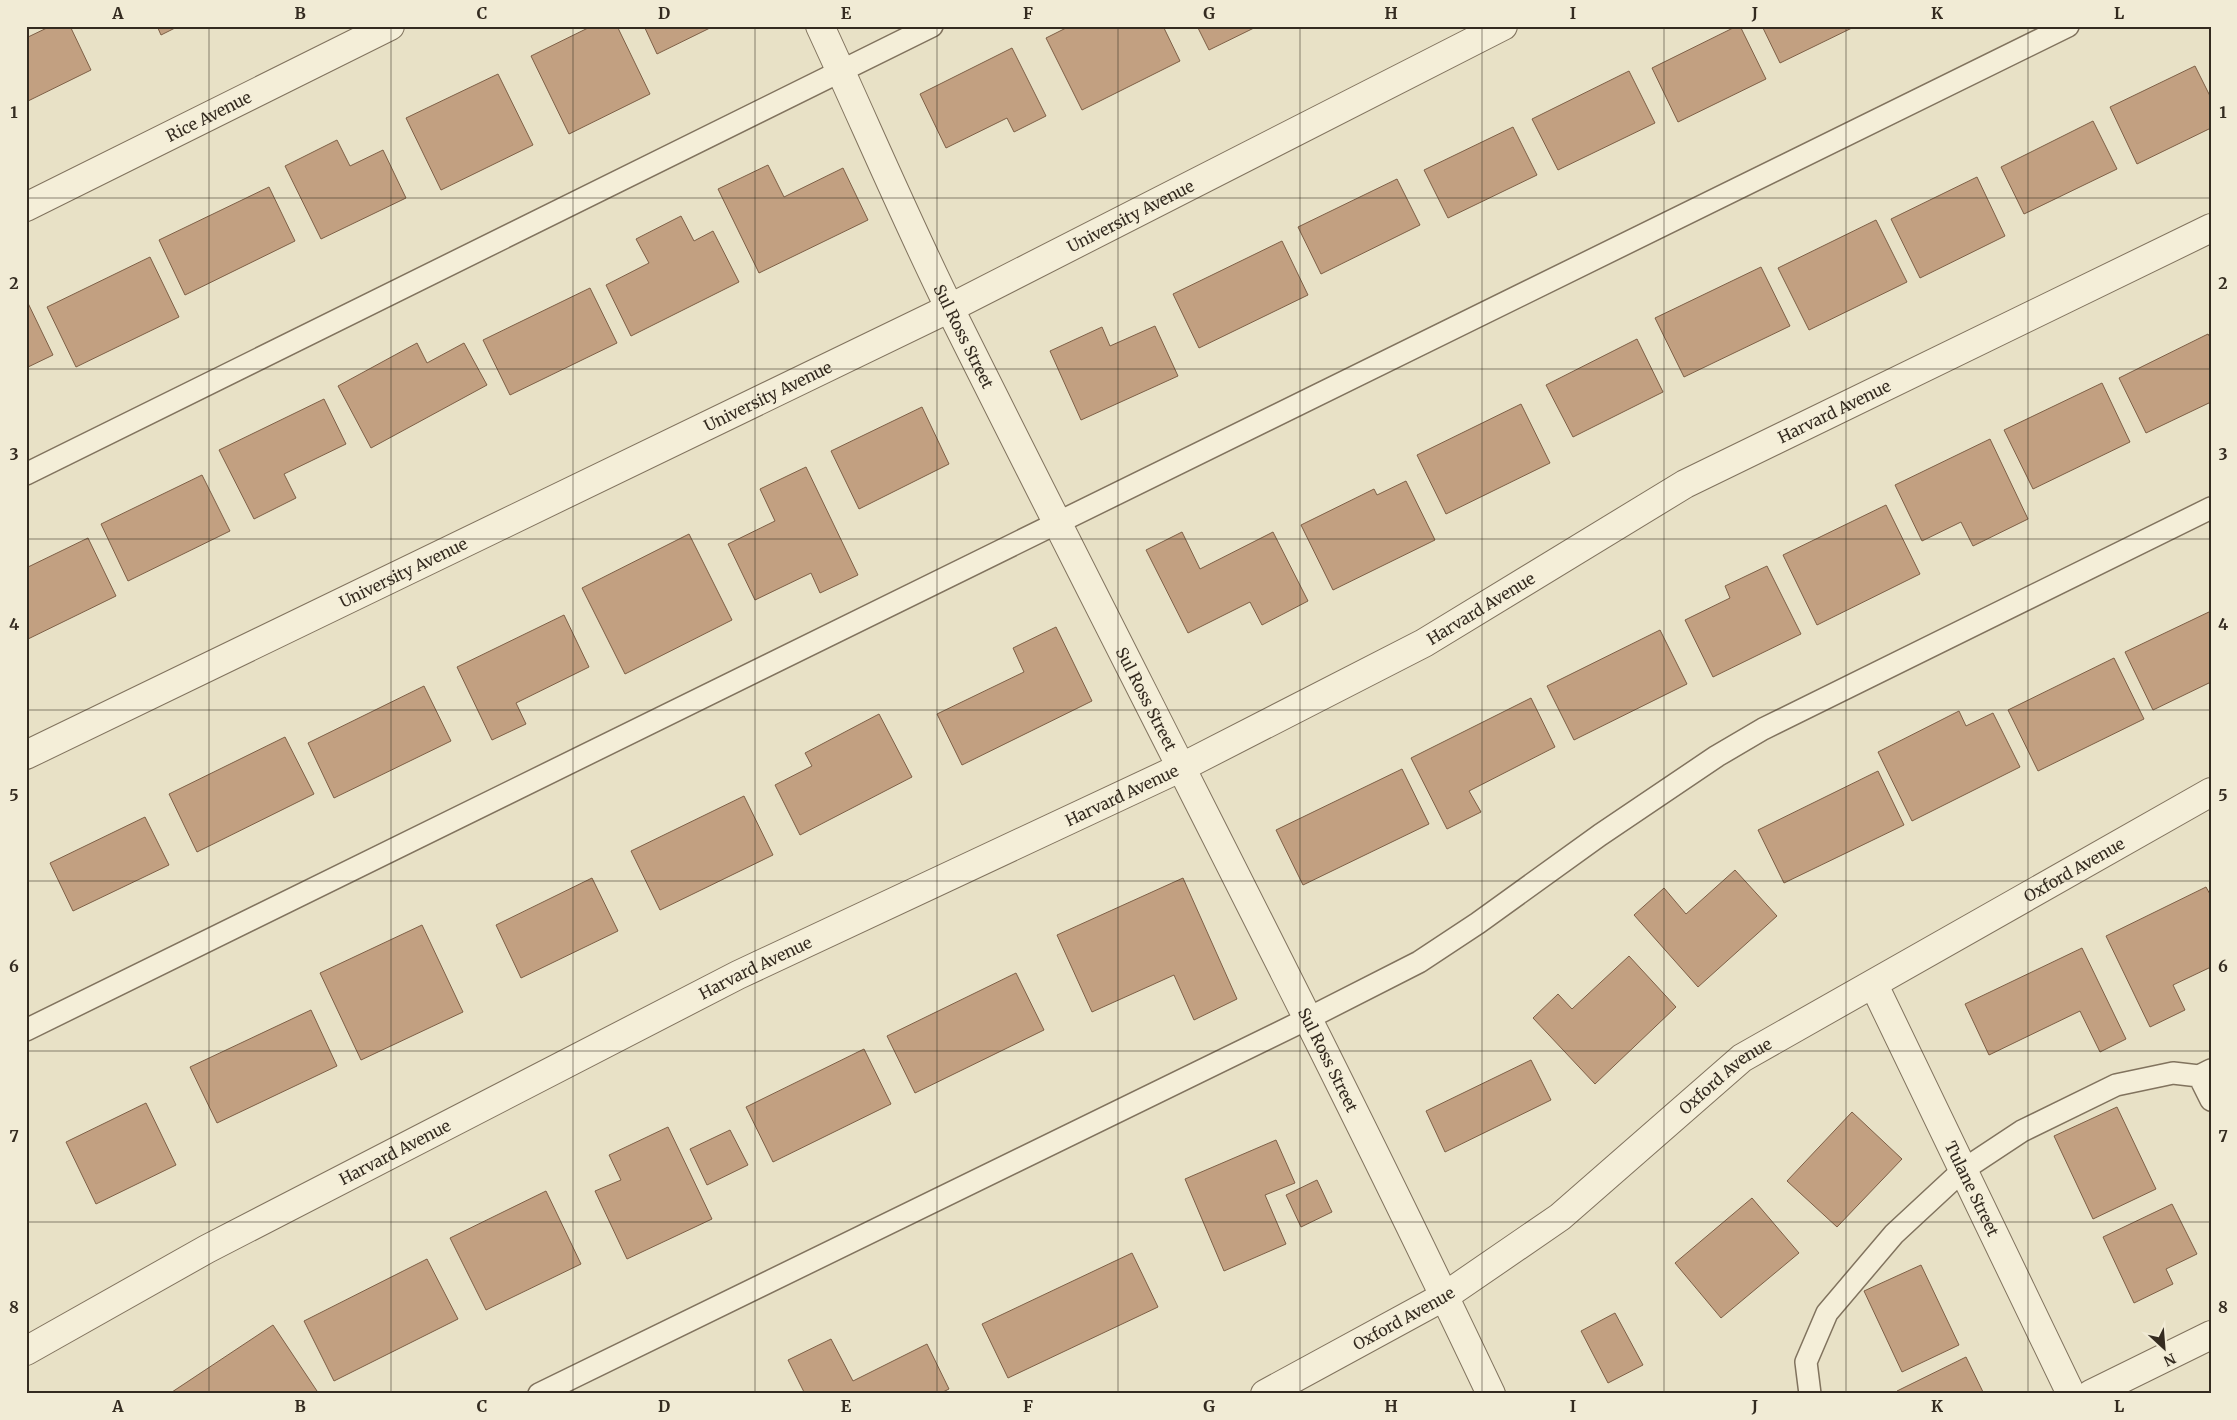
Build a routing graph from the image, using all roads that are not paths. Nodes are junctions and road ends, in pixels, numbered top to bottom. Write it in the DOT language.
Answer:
graph roads {
  1 [pos="390,26"];
  2 [pos="820,26"];
  3 [pos="932,26"];
  4 [pos="1503,26"];
  5 [pos="2068,26"];
  6 [pos="841,71"];
  7 [pos="26,207"];
  8 [pos="2211,228"];
  9 [pos="950,308"];
  10 [pos="26,474"];
  11 [pos="2211,508"];
  12 [pos="1058,522"];
  13 [pos="26,754"];
  14 [pos="1182,767"];
  15 [pos="2211,792"];
  16 [pos="1874,985"];
  17 [pos="1307,1019"];
  18 [pos="26,1030"];
  19 [pos="2205,1073"];
  20 [pos="2211,1100"];
  21 [pos="1963,1170"];
  22 [pos="1445,1296"];
  23 [pos="2211,1335"];
  24 [pos="26,1351"];
  25 [pos="539,1394"];
  26 [pos="1265,1394"];
  27 [pos="1491,1394"];
  28 [pos="1810,1394"];
  29 [pos="2071,1394"];
  30 [pos="2091,1394"];
  1 -- 7 [label="street, Rice Avenue"];
  2 -- 6 [label="street, Sul Ross Street"];
  3 -- 6 [label="lane"];
  4 -- 9 [label="street, University Avenue"];
  5 -- 12 [label="lane"];
  6 -- 9 [label="street, Sul Ross Street"];
  6 -- 10 [label="lane"];
  8 -- 14 [label="street, Harvard Avenue"];
  9 -- 12 [label="street, Sul Ross Street"];
  9 -- 13 [label="street, University Avenue"];
  11 -- 17 [label="lane"];
  12 -- 14 [label="street, Sul Ross Street"];
  12 -- 18 [label="lane"];
  14 -- 17 [label="street, Sul Ross Street"];
  14 -- 24 [label="street, Harvard Avenue"];
  15 -- 16 [label="street, Oxford Avenue"];
  16 -- 21 [label="street, Tulane Street"];
  16 -- 22 [label="street, Oxford Avenue"];
  17 -- 22 [label="street, Sul Ross Street"];
  17 -- 25 [label="lane"];
  19 -- 20 [label="lane"];
  19 -- 21 [label="lane"];
  21 -- 28 [label="lane"];
  21 -- 29 [label="street, Tulane Street"];
  22 -- 26 [label="street, Oxford Avenue"];
  22 -- 27 [label="street, Sul Ross Street"];
  23 -- 30 [label="street"];
}
